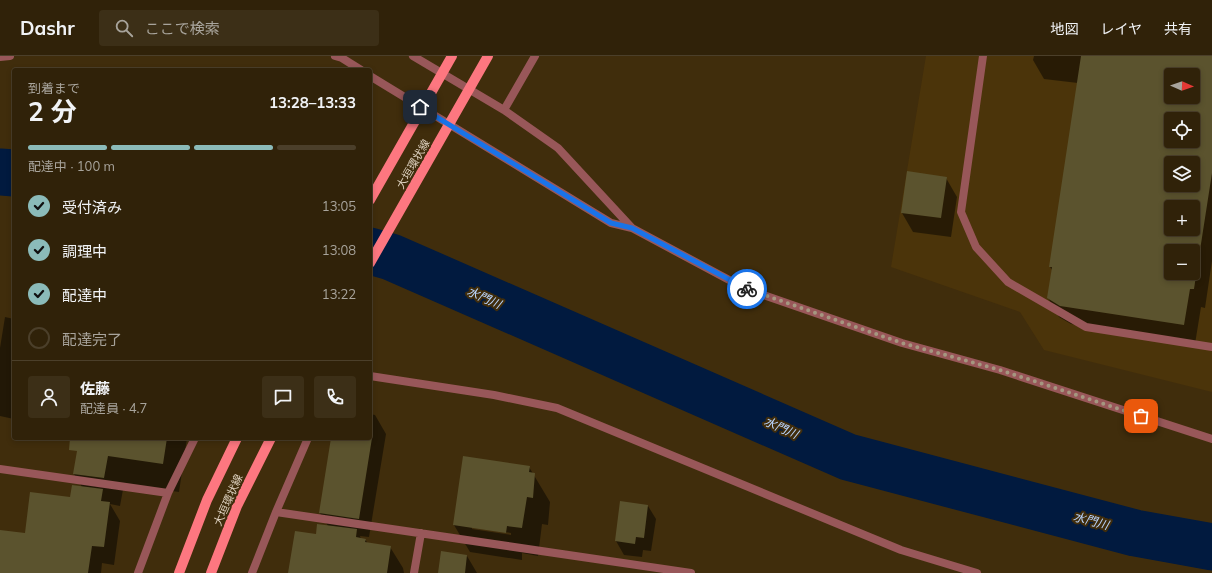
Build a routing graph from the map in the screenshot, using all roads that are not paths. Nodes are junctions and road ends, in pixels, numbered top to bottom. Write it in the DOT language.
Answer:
graph roads {
  1 [pos="10,56"];
  2 [pos="334,56"];
  3 [pos="413,56"];
  4 [pos="452,56"];
  5 [pos="488,56"];
  6 [pos="534,56"];
  7 [pos="983,56"];
  8 [pos="0,57"];
  9 [pos="358,68"];
  10 [pos="372,77"];
  11 [pos="504,110"];
  12 [pos="372,196"];
  13 [pos="632,228"];
  14 [pos="372,259"];
  15 [pos="1212,347"];
  16 [pos="372,376"];
  17 [pos="193,440"];
  18 [pos="236,440"];
  19 [pos="270,440"];
  20 [pos="307,440"];
  21 [pos="1212,440"];
  22 [pos="0,469"];
  23 [pos="168,494"];
  24 [pos="276,512"];
  25 [pos="420,533"];
  26 [pos="138,573"];
  27 [pos="179,573"];
  28 [pos="211,573"];
  29 [pos="252,573"];
  30 [pos="414,573"];
  31 [pos="691,573"];
  32 [pos="977,573"];
  1 -- 8 [label="street"];
  2 -- 9 [label="street"];
  3 -- 11 [label="street"];
  4 -- 12 [label="main road, 大垣環状線"];
  5 -- 14 [label="main road, 大垣環状線"];
  6 -- 11 [label="street"];
  7 -- 15 [label="street"];
  10 -- 13 [label="street"];
  11 -- 13 [label="street"];
  13 -- 21 [label="street"];
  16 -- 32 [label="street"];
  17 -- 23 [label="street"];
  18 -- 27 [label="main road, 大垣環状線"];
  19 -- 28 [label="main road, 大垣環状線"];
  20 -- 24 [label="street"];
  22 -- 23 [label="street"];
  23 -- 26 [label="street"];
  24 -- 25 [label="street"];
  24 -- 29 [label="street"];
  25 -- 30 [label="street"];
  25 -- 31 [label="street"];
}
